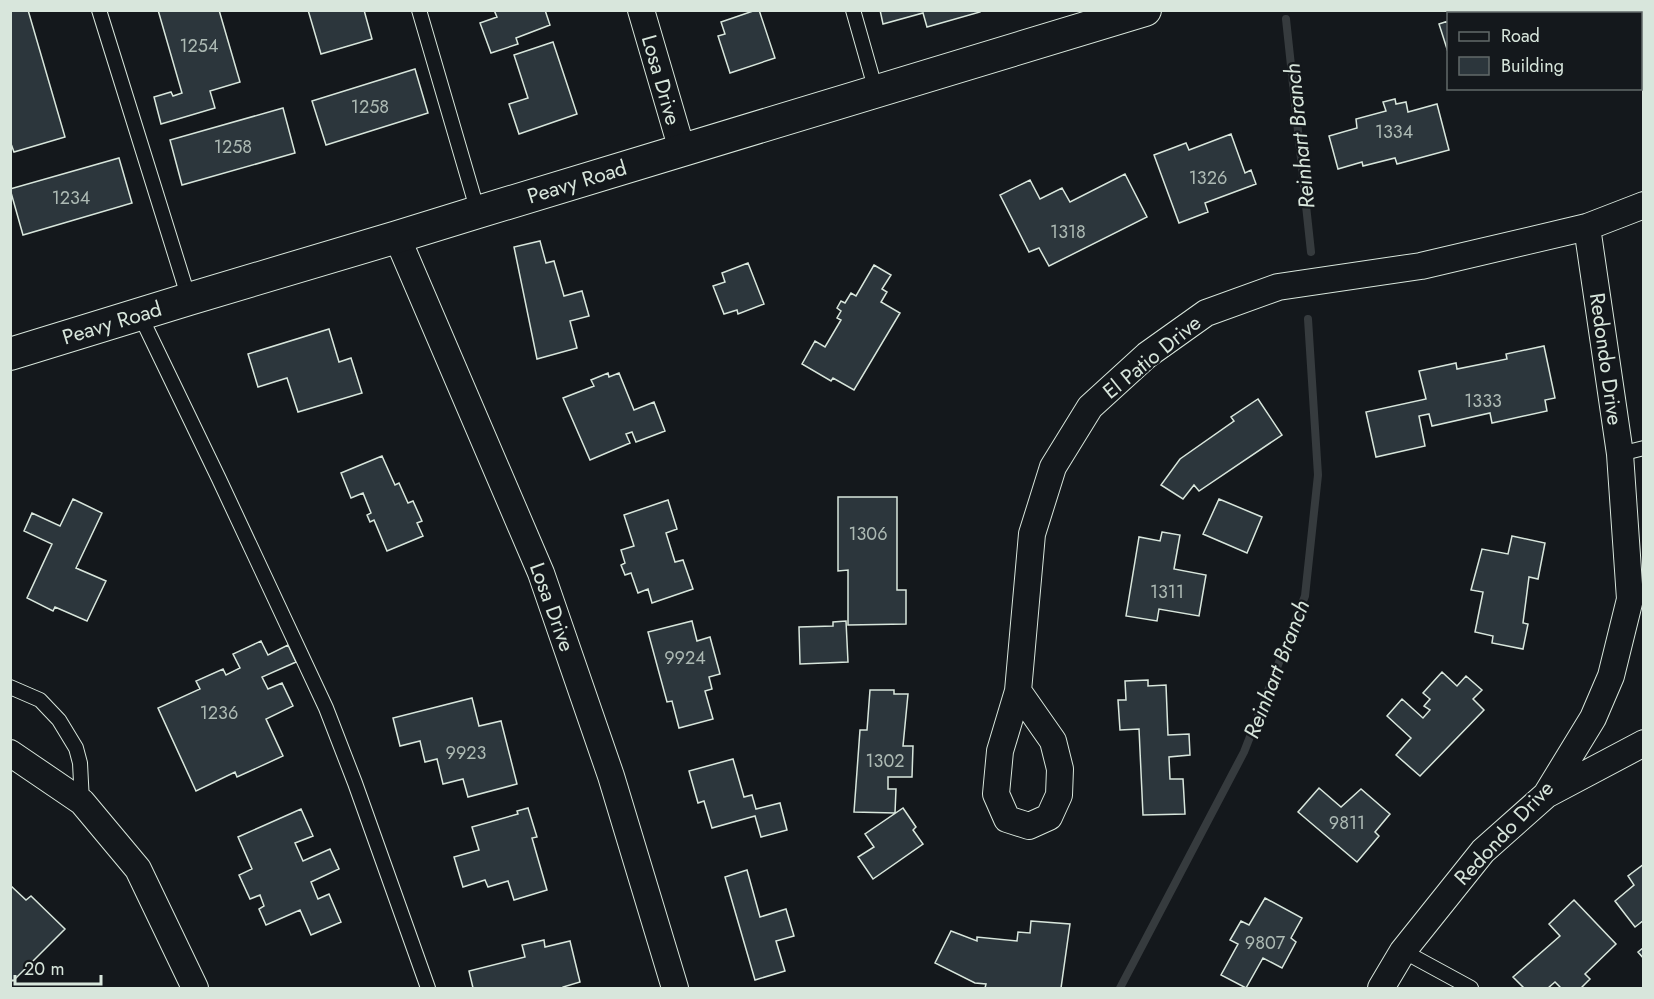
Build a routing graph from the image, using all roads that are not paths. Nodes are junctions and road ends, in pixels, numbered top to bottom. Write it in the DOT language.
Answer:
graph roads {
  1 [pos="99,10"];
  2 [pos="419,10"];
  3 [pos="641,10"];
  4 [pos="853,10"];
  5 [pos="1145,10"];
  6 [pos="1072,21"];
  7 [pos="876,91"];
  8 [pos="682,150"];
  9 [pos="1644,205"];
  10 [pos="478,212"];
  11 [pos="1587,227"];
  12 [pos="397,237"];
  13 [pos="189,299"];
  14 [pos="140,315"];
  15 [pos="10,354"];
  16 [pos="1632,451"];
  17 [pos="1637,608"];
  18 [pos="10,687"];
  19 [pos="1018,691"];
  20 [pos="1644,743"];
  21 [pos="10,753"];
  22 [pos="1546,795"];
  23 [pos="82,802"];
  24 [pos="1403,951"];
  25 [pos="195,988"];
  26 [pos="428,988"];
  27 [pos="675,988"];
  28 [pos="1381,988"];
  29 [pos="1471,988"];
  1 -- 13 [label="lane"];
  2 -- 10 [label="lane"];
  3 -- 8 [label="street, Losa Drive"];
  4 -- 7 [label="lane"];
  5 -- 6 [label="street, Peavy Road"];
  6 -- 7 [label="street, Peavy Road"];
  7 -- 8 [label="street, Peavy Road"];
  8 -- 10 [label="street, Peavy Road"];
  9 -- 11 [label="street, El Patio Drive"];
  10 -- 12 [label="street, Peavy Road"];
  11 -- 16 [label="street, Redondo Drive"];
  11 -- 19 [label="street, El Patio Drive"];
  12 -- 13 [label="street, Peavy Road"];
  12 -- 27 [label="street, Losa Drive"];
  13 -- 14 [label="street, Peavy Road"];
  14 -- 15 [label="street, Peavy Road"];
  14 -- 26 [label="lane"];
  16 -- 17 [label="street, Redondo Drive"];
  17 -- 22 [label="street, Redondo Drive"];
  18 -- 23 [label="lane"];
  20 -- 22 [label="street"];
  21 -- 23 [label="street"];
  22 -- 24 [label="street, Redondo Drive"];
  23 -- 25 [label="street"];
  24 -- 28 [label="street, Redondo Drive"];
  24 -- 29 [label="lane"];
}
